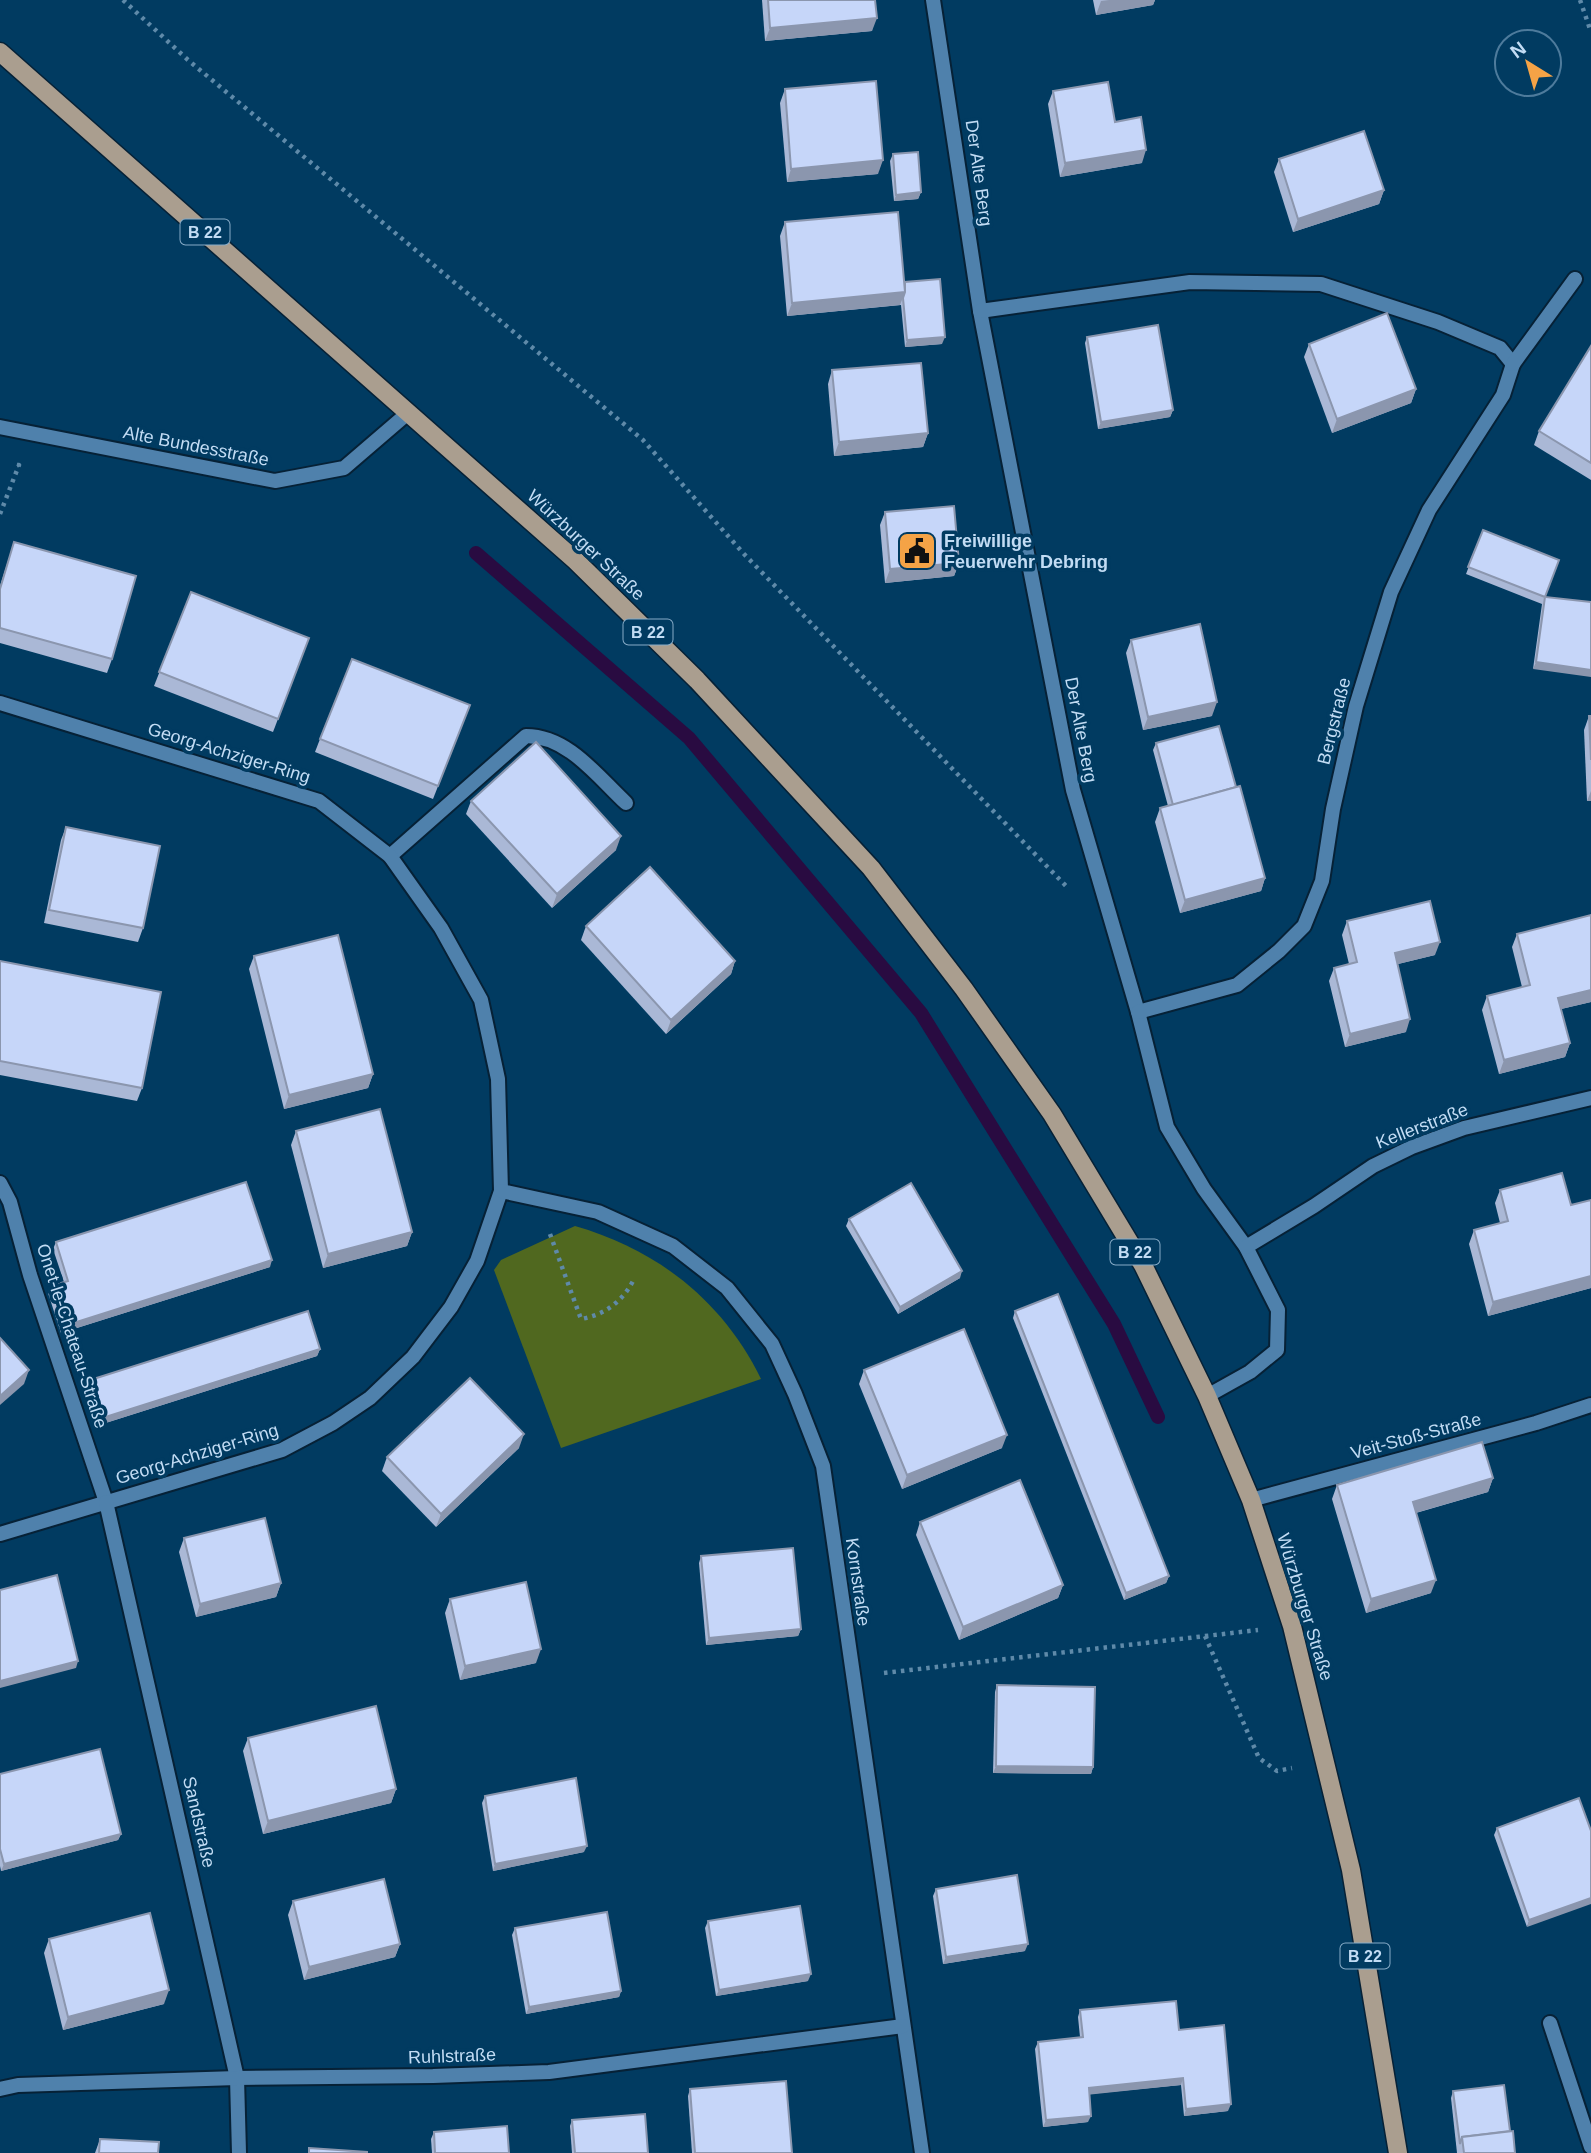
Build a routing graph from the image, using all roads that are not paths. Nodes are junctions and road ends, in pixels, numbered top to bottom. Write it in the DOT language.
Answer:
graph roads {
  1 [pos="933,0"];
  2 [pos="0,52"];
  3 [pos="1575,279"];
  4 [pos="980,312"];
  5 [pos="1513,364"];
  6 [pos="408,413"];
  7 [pos="0,427"];
  8 [pos="0,703"];
  9 [pos="626,803"];
  10 [pos="390,856"];
  11 [pos="1138,1012"];
  12 [pos="1591,1098"];
  13 [pos="0,1183"];
  14 [pos="501,1191"];
  15 [pos="1246,1247"];
  16 [pos="1207,1396"];
  17 [pos="1591,1405"];
  18 [pos="1251,1500"];
  19 [pos="106,1502"];
  20 [pos="0,1534"];
  21 [pos="1550,2023"];
  22 [pos="903,2026"];
  23 [pos="237,2078"];
  24 [pos="0,2089"];
  25 [pos="1591,2147"];
  26 [pos="239,2153"];
  27 [pos="922,2153"];
  28 [pos="1398,2153"];
  1 -- 4 [label="street, Der Alte Berg"];
  2 -- 6 [label="main road, B 22"];
  3 -- 5 [label="street, Bergstraße"];
  4 -- 5 [label="street"];
  4 -- 11 [label="street, Der Alte Berg"];
  5 -- 11 [label="street, Bergstraße"];
  6 -- 7 [label="street, Alte Bundesstraße"];
  6 -- 16 [label="main road, Würzburger Straße / B 22"];
  8 -- 10 [label="street, Georg-Achziger-Ring"];
  9 -- 10 [label="street"];
  10 -- 14 [label="street, Georg-Achziger-Ring"];
  11 -- 15 [label="street, Der Alte Berg"];
  12 -- 15 [label="street, Kellerstraße"];
  13 -- 19 [label="street, Onet-le-Chateau-Straße"];
  14 -- 19 [label="street, Georg-Achziger-Ring"];
  14 -- 22 [label="street, Kornstraße"];
  15 -- 16 [label="street, Der Alte Berg"];
  16 -- 18 [label="main road, Würzburger Straße / B 22"];
  17 -- 18 [label="street, Veit-Stoß-Straße"];
  18 -- 28 [label="main road, Würzburger Straße / B 22"];
  19 -- 20 [label="street, Georg-Achziger-Ring"];
  19 -- 23 [label="street, Sandstraße"];
  21 -- 25 [label="street"];
  22 -- 23 [label="street, Ruhlstraße"];
  22 -- 27 [label="street, Kornstraße"];
  23 -- 24 [label="street, Ruhlstraße"];
  23 -- 26 [label="street, Sandstraße"];
}
